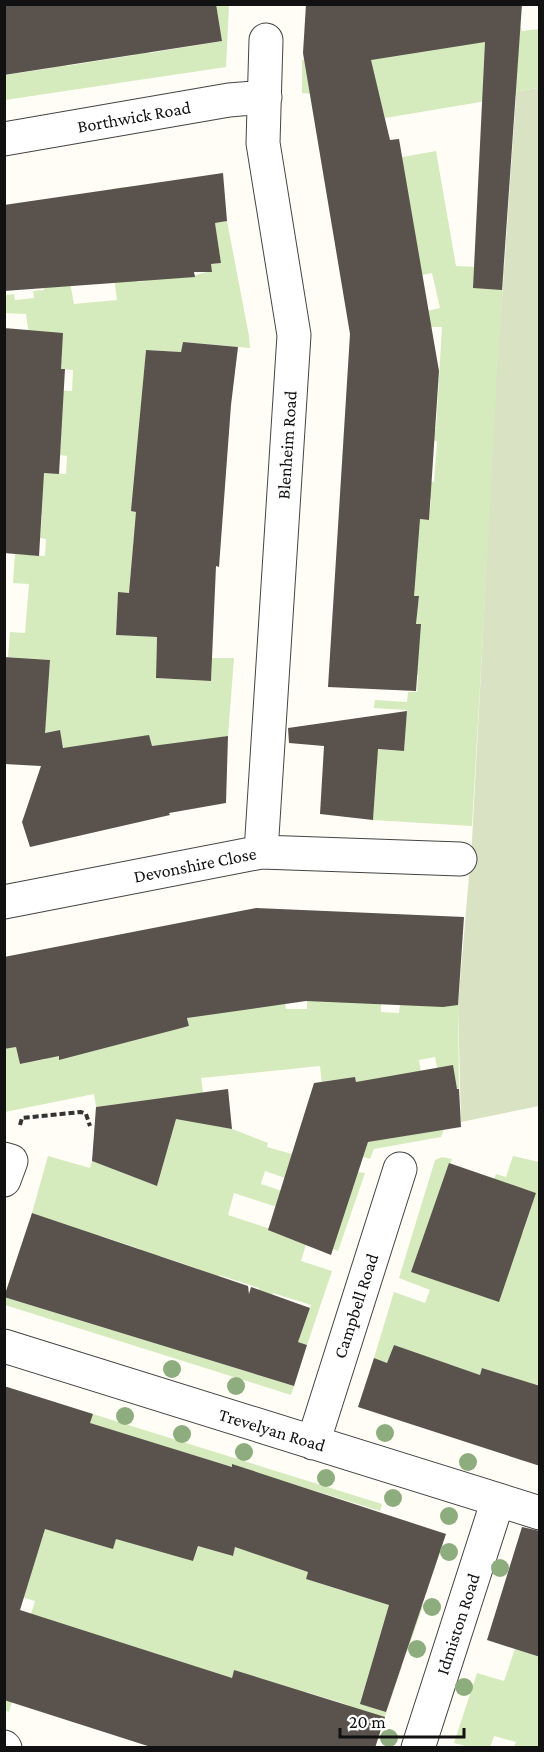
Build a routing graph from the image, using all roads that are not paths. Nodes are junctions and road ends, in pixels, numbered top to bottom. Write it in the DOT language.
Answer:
graph roads {
  1 [pos="266,40"];
  2 [pos="265,97"];
  3 [pos="4,139"];
  4 [pos="261,852"];
  5 [pos="459,859"];
  6 [pos="4,902"];
  7 [pos="400,1169"];
  8 [pos="4,1346"];
  9 [pos="313,1443"];
  10 [pos="498,1500"];
  11 [pos="540,1513"];
  12 [pos="418,1748"];
  1 -- 2 [label="street, Blenheim Road"];
  2 -- 3 [label="street, Borthwick Road"];
  2 -- 4 [label="street, Blenheim Road"];
  4 -- 5 [label="street, Devonshire Close"];
  4 -- 6 [label="street, Devonshire Close"];
  7 -- 9 [label="street, Campbell Road"];
  8 -- 9 [label="street, Trevelyan Road"];
  9 -- 10 [label="street, Trevelyan Road"];
  10 -- 11 [label="street, Trevelyan Road"];
  10 -- 12 [label="street, Idmiston Road"];
}
